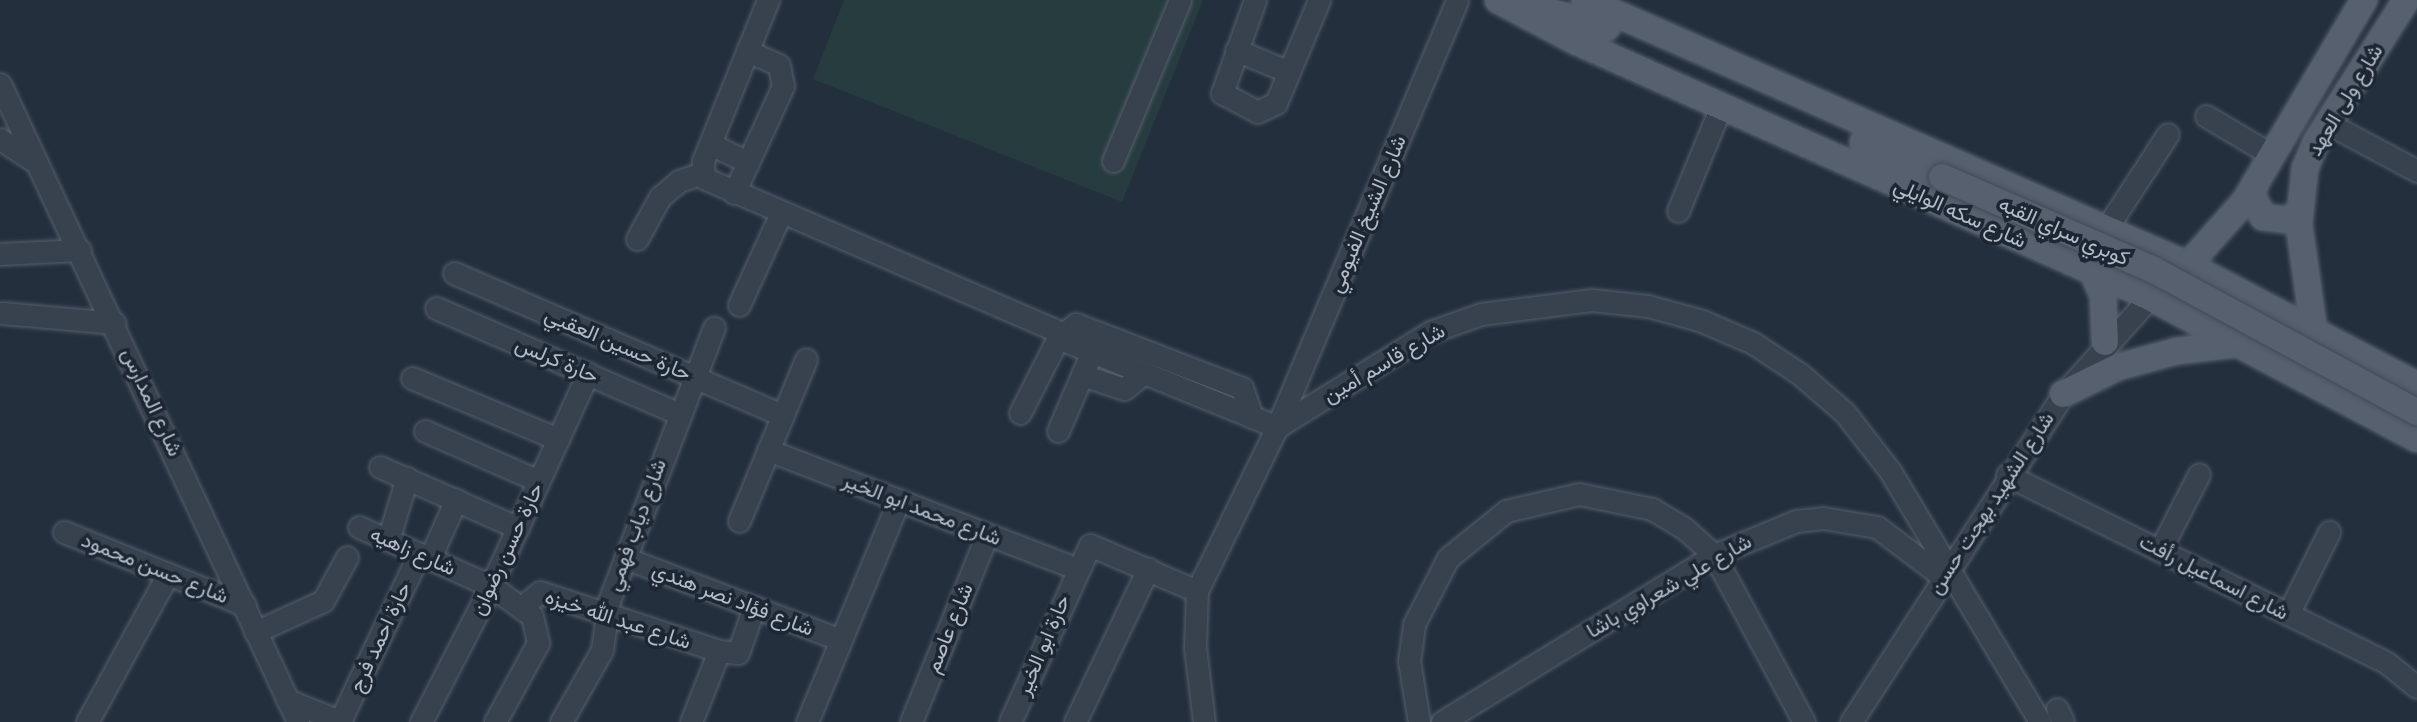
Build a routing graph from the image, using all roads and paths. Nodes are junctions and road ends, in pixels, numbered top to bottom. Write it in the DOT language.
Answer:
graph roads {
  1 [pos="768,0"];
  2 [pos="1180,0"];
  3 [pos="1255,0"];
  4 [pos="1319,0"];
  5 [pos="1457,0"];
  6 [pos="1586,0"];
  7 [pos="2406,0"];
  8 [pos="1501,1"];
  9 [pos="2356,3"];
  10 [pos="1236,50"];
  11 [pos="747,51"];
  12 [pos="1289,72"];
  13 [pos="0,84"];
  14 [pos="1721,106"];
  15 [pos="2205,117"];
  16 [pos="2329,124"];
  17 [pos="2168,134"];
  18 [pos="0,139"];
  19 [pos="709,144"];
  20 [pos="2272,155"];
  21 [pos="1113,161"];
  22 [pos="748,162"];
  23 [pos="38,164"];
  24 [pos="2417,171"];
  25 [pos="702,173"];
  26 [pos="2256,182"];
  27 [pos="734,193"];
  28 [pos="1678,211"];
  29 [pos="2299,212"];
  30 [pos="781,213"];
  31 [pos="2106,229"];
  32 [pos="637,239"];
  33 [pos="80,250"];
  34 [pos="0,254"];
  35 [pos="2190,266"];
  36 [pos="454,273"];
  37 [pos="2093,274"];
  38 [pos="2150,297"];
  39 [pos="739,304"];
  40 [pos="436,308"];
  41 [pos="2,313"];
  42 [pos="115,323"];
  43 [pos="714,327"];
  44 [pos="2314,331"];
  45 [pos="1060,336"];
  46 [pos="2105,342"];
  47 [pos="2237,344"];
  48 [pos="629,349"];
  49 [pos="1092,352"];
  50 [pos="806,359"];
  51 [pos="588,373"];
  52 [pos="1143,373"];
  53 [pos="1082,374"];
  54 [pos="694,377"];
  55 [pos="412,378"];
  56 [pos="614,385"];
  57 [pos="2417,385"];
  58 [pos="2063,394"];
  59 [pos="2417,412"];
  60 [pos="678,413"];
  61 [pos="1020,413"];
  62 [pos="782,415"];
  63 [pos="1252,417"];
  64 [pos="1277,427"];
  65 [pos="425,431"];
  66 [pos="1058,431"];
  67 [pos="558,439"];
  68 [pos="2417,439"];
  69 [pos="768,450"];
  70 [pos="380,467"];
  71 [pos="2199,474"];
  72 [pos="2007,475"];
  73 [pos="407,478"];
  74 [pos="539,481"];
  75 [pos="456,500"];
  76 [pos="899,500"];
  77 [pos="738,521"];
  78 [pos="359,527"];
  79 [pos="518,528"];
  80 [pos="64,532"];
  81 [pos="2329,532"];
  82 [pos="987,535"];
  83 [pos="388,540"];
  84 [pos="2160,550"];
  85 [pos="1714,555"];
  86 [pos="424,556"];
  87 [pos="348,557"];
  88 [pos="625,558"];
  89 [pos="1076,568"];
  90 [pos="1148,569"];
  91 [pos="1946,571"];
  92 [pos="169,574"];
  93 [pos="491,586"];
  94 [pos="1197,591"];
  95 [pos="245,605"];
  96 [pos="754,607"];
  97 [pos="607,613"];
  98 [pos="2288,614"];
  99 [pos="529,615"];
  100 [pos="255,632"];
  101 [pos="841,640"];
  102 [pos="719,652"];
  103 [pos="2417,687"];
  104 [pos="287,701"];
  105 [pos="2053,718"];
  106 [pos="87,722"];
  107 [pos="298,722"];
  108 [pos="341,722"];
  109 [pos="421,722"];
  110 [pos="495,722"];
  111 [pos="561,722"];
  112 [pos="691,722"];
  113 [pos="807,722"];
  114 [pos="911,722"];
  115 [pos="1010,722"];
  116 [pos="1075,722"];
  117 [pos="1204,722"];
  118 [pos="1419,722"];
  119 [pos="1442,722"];
  120 [pos="1804,722"];
  121 [pos="1850,722"];
  1 -- 11 [label="street"];
  2 -- 21 [label="street"];
  3 -- 10 [label="street"];
  4 -- 12 [label="street"];
  5 -- 64 [label="street, شارع الشيخ الفيومي"];
  6 -- 31 [label="main road, شارع سكه الوايلي"];
  7 -- 16 [label="main road, شارع ولى العهد"];
  8 -- 14 [label="main road, شارع سكه الوايلي"];
  8 -- 59 [label="main road, كوبري سراي القبه, bridge"];
  9 -- 20 [label="main road, شارع ولى العهد"];
  10 -- 12 [label="street"];
  10 -- 12 [label="street"];
  11 -- 19 [label="street"];
  11 -- 22 [label="street"];
  13 -- 23 [label="street, شارع المدارس"];
  14 -- 28 [label="street"];
  14 -- 37 [label="main road, شارع سكه الوايلي"];
  15 -- 20 [label="street"];
  16 -- 24 [label="street"];
  16 -- 29 [label="main road, شارع ولى العهد"];
  17 -- 31 [label="street"];
  18 -- 23 [label="street"];
  19 -- 22 [label="street"];
  19 -- 25 [label="street"];
  20 -- 26 [label="main road, شارع ولى العهد"];
  22 -- 27 [label="street"];
  23 -- 33 [label="street, شارع المدارس"];
  25 -- 27 [label="street"];
  25 -- 32 [label="street"];
  26 -- 29 [label="main road"];
  26 -- 35 [label="main road, شارع ولى العهد"];
  27 -- 30 [label="street"];
  29 -- 44 [label="main road, شارع ولى العهد"];
  30 -- 39 [label="street"];
  30 -- 45 [label="street"];
  31 -- 35 [label="main road, شارع سكه الوايلي"];
  33 -- 34 [label="street"];
  33 -- 42 [label="street, شارع المدارس"];
  35 -- 38 [label="main road, شارع ولى العهد"];
  35 -- 44 [label="main road, شارع سكه الوايلي"];
  36 -- 48 [label="street, حارة حسين العقبي"];
  37 -- 38 [label="main road, شارع سكه الوايلي"];
  37 -- 46 [label="main road"];
  38 -- 46 [label="street, شارع الشهيد بهجت حسن"];
  38 -- 47 [label="main road, شارع سكه الوايلي"];
  40 -- 51 [label="street, حارة كرلس"];
  41 -- 42 [label="street"];
  42 -- 95 [label="street, شارع المدارس"];
  43 -- 54 [label="street, شارع دياب فهمي"];
  44 -- 57 [label="main road, شارع سكه الوايلي"];
  45 -- 49 [label="street"];
  45 -- 61 [label="street"];
  45 -- 63 [label="street"];
  46 -- 58 [label="street, شارع الشهيد بهجت حسن"];
  47 -- 58 [label="main road"];
  47 -- 68 [label="main road, شارع سكه الوايلي"];
  48 -- 54 [label="street, حارة حسين العقبي"];
  48 -- 56 [label="street"];
  49 -- 52 [label="street"];
  49 -- 53 [label="street"];
  50 -- 62 [label="street"];
  51 -- 56 [label="street, حارة كرلس"];
  51 -- 67 [label="street, حارة حسن رضوان"];
  52 -- 53 [label="street"];
  52 -- 63 [label="street"];
  53 -- 66 [label="street"];
  54 -- 60 [label="street, شارع دياب فهمي"];
  54 -- 62 [label="street, حارة حسين العقبي"];
  55 -- 67 [label="street"];
  56 -- 60 [label="street, حارة كرلس"];
  58 -- 72 [label="street, شارع الشهيد بهجت حسن"];
  60 -- 88 [label="street, شارع دياب فهمي"];
  62 -- 69 [label="street"];
  63 -- 64 [label="street"];
  64 -- 91 [label="street, شارع قاسم أمين"];
  64 -- 94 [label="street"];
  65 -- 74 [label="street"];
  67 -- 74 [label="street, حارة حسن رضوان"];
  69 -- 76 [label="street, شارع محمد ابو الخير"];
  69 -- 77 [label="street"];
  70 -- 73 [label="street"];
  71 -- 84 [label="street"];
  72 -- 84 [label="street, شارع اسماعيل رأفت"];
  72 -- 91 [label="street, شارع الشهيد بهجت حسن"];
  73 -- 75 [label="street"];
  73 -- 83 [label="street"];
  74 -- 79 [label="street, حارة حسن رضوان"];
  75 -- 79 [label="street"];
  75 -- 86 [label="street, حارة احمد فرج"];
  76 -- 82 [label="street, شارع محمد ابو الخير"];
  76 -- 101 [label="street"];
  78 -- 83 [label="street, شارع زاهيه"];
  79 -- 93 [label="street, حارة حسن رضوان"];
  80 -- 92 [label="street, شارع حسن محمود"];
  81 -- 98 [label="street"];
  82 -- 89 [label="street, شارع محمد ابو الخير"];
  82 -- 114 [label="street, شارع عاصم"];
  83 -- 86 [label="street, شارع زاهيه"];
  84 -- 98 [label="street, شارع اسماعيل رأفت"];
  85 -- 91 [label="street, شارع علي شعراوي باشا"];
  85 -- 118 [label="street"];
  85 -- 119 [label="street, شارع علي شعراوي باشا"];
  85 -- 120 [label="street"];
  86 -- 93 [label="street, شارع زاهيه"];
  86 -- 108 [label="street, حارة احمد فرج"];
  87 -- 100 [label="street"];
  88 -- 96 [label="street, شارع فؤاد نصر هندي"];
  88 -- 97 [label="street, شارع دياب فهمي"];
  89 -- 90 [label="street"];
  89 -- 115 [label="street, حارة ابو الخير"];
  90 -- 94 [label="street"];
  90 -- 116 [label="street"];
  91 -- 105 [label="street, شارع قاسم أمين"];
  91 -- 121 [label="street, شارع الشهيد بهجت حسن"];
  92 -- 95 [label="street, شارع حسن محمود"];
  92 -- 106 [label="street"];
  93 -- 99 [label="street, شارع زاهيه"];
  93 -- 109 [label="street, حارة حسن رضوان"];
  94 -- 117 [label="street"];
  95 -- 100 [label="street, شارع المدارس"];
  96 -- 101 [label="street, شارع فؤاد نصر هندي"];
  96 -- 102 [label="street"];
  97 -- 99 [label="street, شارع عبد الله خيزه"];
  97 -- 102 [label="street, شارع عبد الله خيزه"];
  97 -- 111 [label="street, شارع دياب فهمي"];
  98 -- 103 [label="street, شارع اسماعيل رأفت"];
  99 -- 110 [label="street"];
  100 -- 104 [label="street, شارع المدارس"];
  101 -- 113 [label="street"];
  102 -- 112 [label="street"];
  104 -- 107 [label="street, شارع المدارس"];
  104 -- 108 [label="street"];
}
